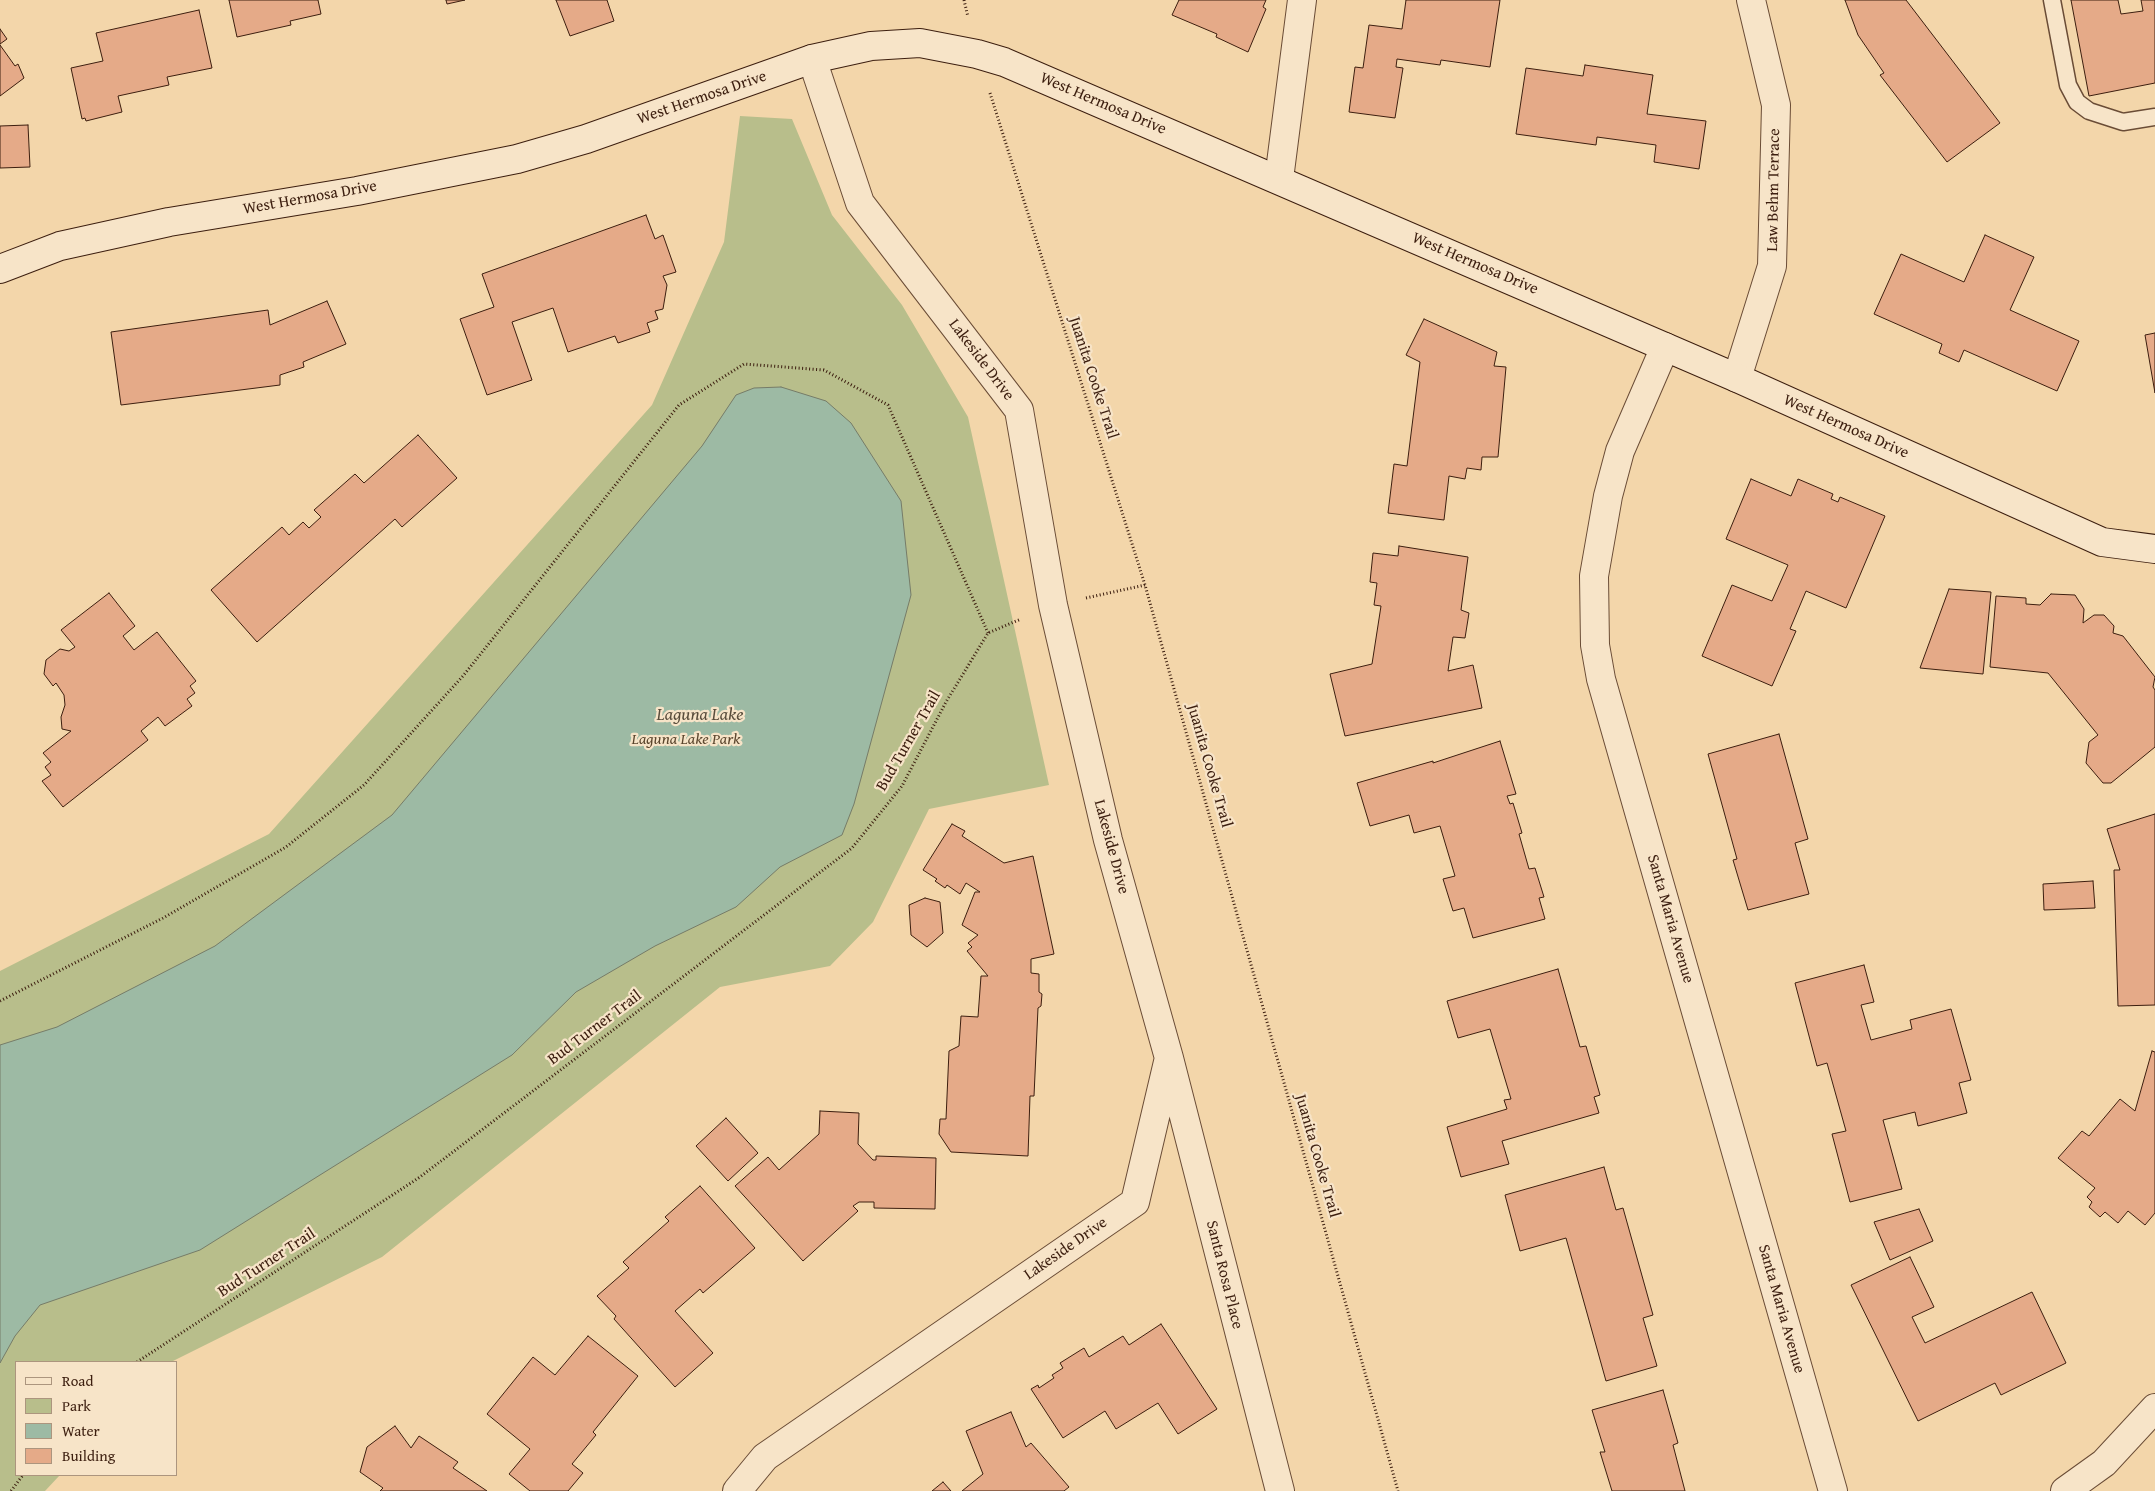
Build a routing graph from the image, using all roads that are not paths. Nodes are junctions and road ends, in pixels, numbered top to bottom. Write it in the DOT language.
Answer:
graph roads {
  1 [pos="1302,0"];
  2 [pos="1751,0"];
  3 [pos="2052,0"];
  4 [pos="812,59"];
  5 [pos="2155,116"];
  6 [pos="1279,179"];
  7 [pos="0,269"];
  8 [pos="1665,347"];
  9 [pos="1737,378"];
  10 [pos="2155,549"];
  11 [pos="1169,1058"];
  12 [pos="2155,1408"];
  13 [pos="736,1491"];
  14 [pos="1280,1491"];
  15 [pos="1833,1491"];
  16 [pos="2065,1491"];
  1 -- 6 [label="street"];
  2 -- 9 [label="street, Law Behm Terrace"];
  3 -- 5 [label="lane"];
  4 -- 6 [label="street, West Hermosa Drive"];
  4 -- 7 [label="street, West Hermosa Drive"];
  4 -- 11 [label="street, Lakeside Drive"];
  6 -- 8 [label="street, West Hermosa Drive"];
  8 -- 9 [label="street, West Hermosa Drive"];
  8 -- 15 [label="street, Santa Maria Avenue"];
  9 -- 10 [label="street, West Hermosa Drive"];
  11 -- 13 [label="street, Lakeside Drive"];
  11 -- 14 [label="street, Santa Rosa Place"];
  12 -- 16 [label="street"];
}
